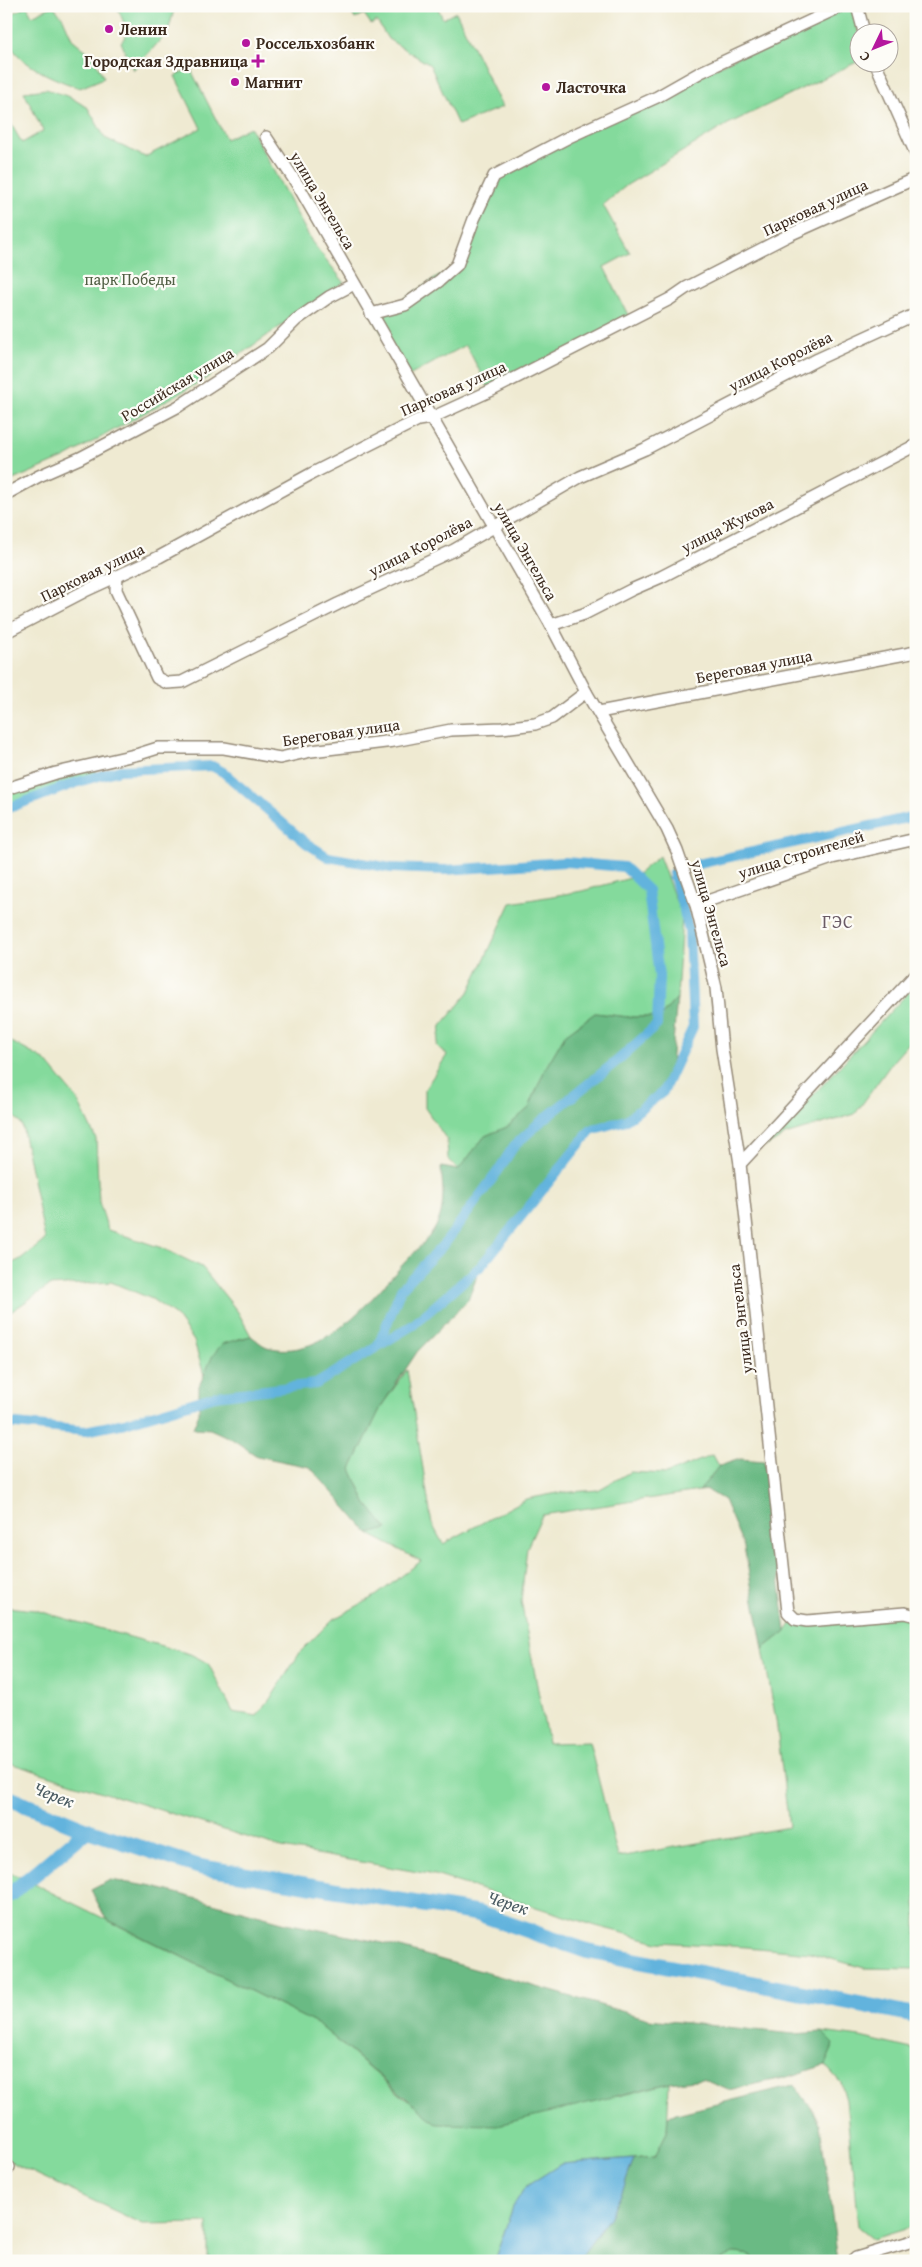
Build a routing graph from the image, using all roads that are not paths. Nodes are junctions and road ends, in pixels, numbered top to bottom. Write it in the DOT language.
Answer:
graph roads {
  1 [pos="842,6"];
  2 [pos="857,6"];
  3 [pos="861,22"];
  4 [pos="879,72"];
  5 [pos="266,137"];
  6 [pos="916,154"];
  7 [pos="916,178"];
  8 [pos="354,284"];
  9 [pos="371,314"];
  10 [pos="916,314"];
  11 [pos="431,418"];
  12 [pos="916,446"];
  13 [pos="6,494"];
  14 [pos="493,527"];
  15 [pos="117,577"];
  16 [pos="101,584"];
  17 [pos="116,590"];
  18 [pos="551,625"];
  19 [pos="6,632"];
  20 [pos="916,652"];
  21 [pos="586,692"];
  22 [pos="599,712"];
  23 [pos="6,789"];
  24 [pos="916,839"];
  25 [pos="696,904"];
  26 [pos="916,974"];
  27 [pos="740,1164"];
  28 [pos="916,1616"];
  29 [pos="916,2240"];
  30 [pos="853,2261"];
  1 -- 9 [label="street"];
  2 -- 3 [label="street"];
  4 -- 6 [label="street"];
  5 -- 8 [label="street, улица Энгельса"];
  7 -- 11 [label="street, Парковая улица"];
  8 -- 9 [label="street, улица Энгельса"];
  8 -- 13 [label="street, Российская улица"];
  9 -- 11 [label="street, улица Энгельса"];
  10 -- 14 [label="street, улица Королёва"];
  11 -- 14 [label="street, улица Энгельса"];
  11 -- 15 [label="street, Парковая улица"];
  12 -- 18 [label="street, улица Жукова"];
  14 -- 17 [label="street, улица Королёва"];
  14 -- 18 [label="street, улица Энгельса"];
  15 -- 16 [label="street, Парковая улица"];
  15 -- 17 [label="street"];
  16 -- 17 [label="street"];
  16 -- 19 [label="street, Парковая улица"];
  18 -- 21 [label="street, улица Энгельса"];
  20 -- 22 [label="street, Береговая улица"];
  21 -- 22 [label="street, улица Энгельса"];
  21 -- 23 [label="street, Береговая улица"];
  22 -- 25 [label="street, улица Энгельса"];
  24 -- 25 [label="street, улица Строителей"];
  25 -- 27 [label="street, улица Энгельса"];
  26 -- 27 [label="street"];
  27 -- 28 [label="street, улица Энгельса"];
  29 -- 30 [label="street"];
}
